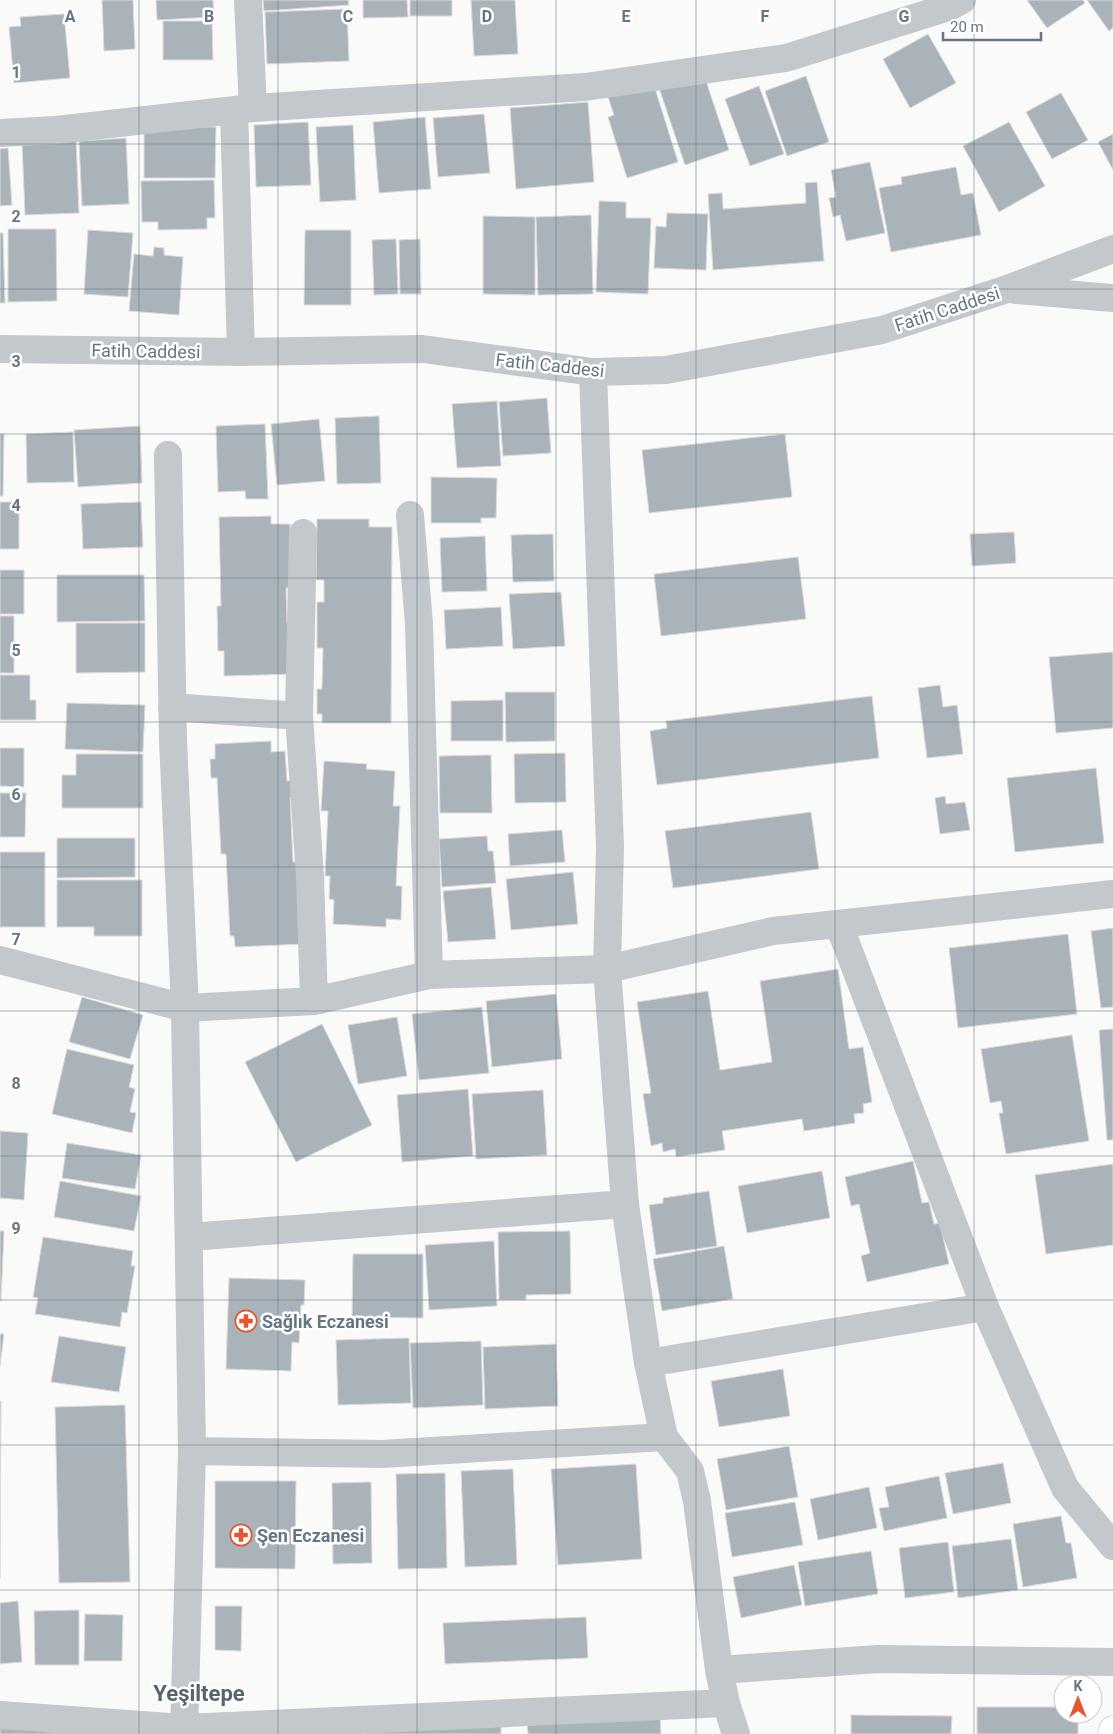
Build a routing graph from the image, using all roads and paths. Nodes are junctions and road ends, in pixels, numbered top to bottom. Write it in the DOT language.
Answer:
graph roads {
  1 [pos="248,0"];
  2 [pos="962,0"];
  3 [pos="244,110"];
  4 [pos="0,133"];
  5 [pos="1113,249"];
  6 [pos="1007,289"];
  7 [pos="1113,298"];
  8 [pos="0,349"];
  9 [pos="241,352"];
  10 [pos="593,372"];
  11 [pos="168,455"];
  12 [pos="410,514"];
  13 [pos="303,533"];
  14 [pos="172,707"];
  15 [pos="299,716"];
  16 [pos="1113,894"];
  17 [pos="839,925"];
  18 [pos="0,960"];
  19 [pos="607,969"];
  20 [pos="429,975"];
  21 [pos="314,1001"];
  22 [pos="185,1008"];
  23 [pos="625,1204"];
  24 [pos="189,1237"];
  25 [pos="985,1307"];
  26 [pos="648,1363"];
  27 [pos="664,1437"];
  28 [pos="192,1451"];
  29 [pos="1113,1546"];
  30 [pos="1113,1662"];
  31 [pos="719,1670"];
  32 [pos="726,1703"];
  33 [pos="0,1715"];
  34 [pos="184,1731"];
  35 [pos="736,1734"];
  1 -- 3 [label="street"];
  2 -- 3 [label="street"];
  3 -- 4 [label="street"];
  3 -- 9 [label="street"];
  5 -- 6 [label="street, Fatih Caddesi"];
  6 -- 7 [label="street"];
  6 -- 10 [label="street, Fatih Caddesi"];
  8 -- 9 [label="street, Fatih Caddesi"];
  9 -- 10 [label="street, Fatih Caddesi"];
  10 -- 19 [label="street"];
  11 -- 14 [label="street"];
  12 -- 20 [label="street"];
  13 -- 15 [label="street"];
  14 -- 15 [label="street"];
  14 -- 22 [label="street"];
  15 -- 21 [label="street"];
  16 -- 17 [label="street"];
  17 -- 19 [label="street"];
  17 -- 25 [label="street"];
  18 -- 22 [label="street"];
  19 -- 20 [label="street"];
  19 -- 23 [label="street"];
  20 -- 21 [label="street"];
  21 -- 22 [label="street"];
  22 -- 24 [label="street"];
  23 -- 24 [label="street"];
  23 -- 26 [label="street"];
  24 -- 28 [label="street"];
  25 -- 26 [label="street"];
  25 -- 29 [label="street"];
  26 -- 27 [label="street"];
  27 -- 28 [label="street"];
  27 -- 31 [label="street"];
  28 -- 34 [label="street"];
  30 -- 31 [label="street"];
  31 -- 32 [label="street"];
  32 -- 34 [label="street"];
  32 -- 35 [label="street"];
  33 -- 34 [label="street"];
}
